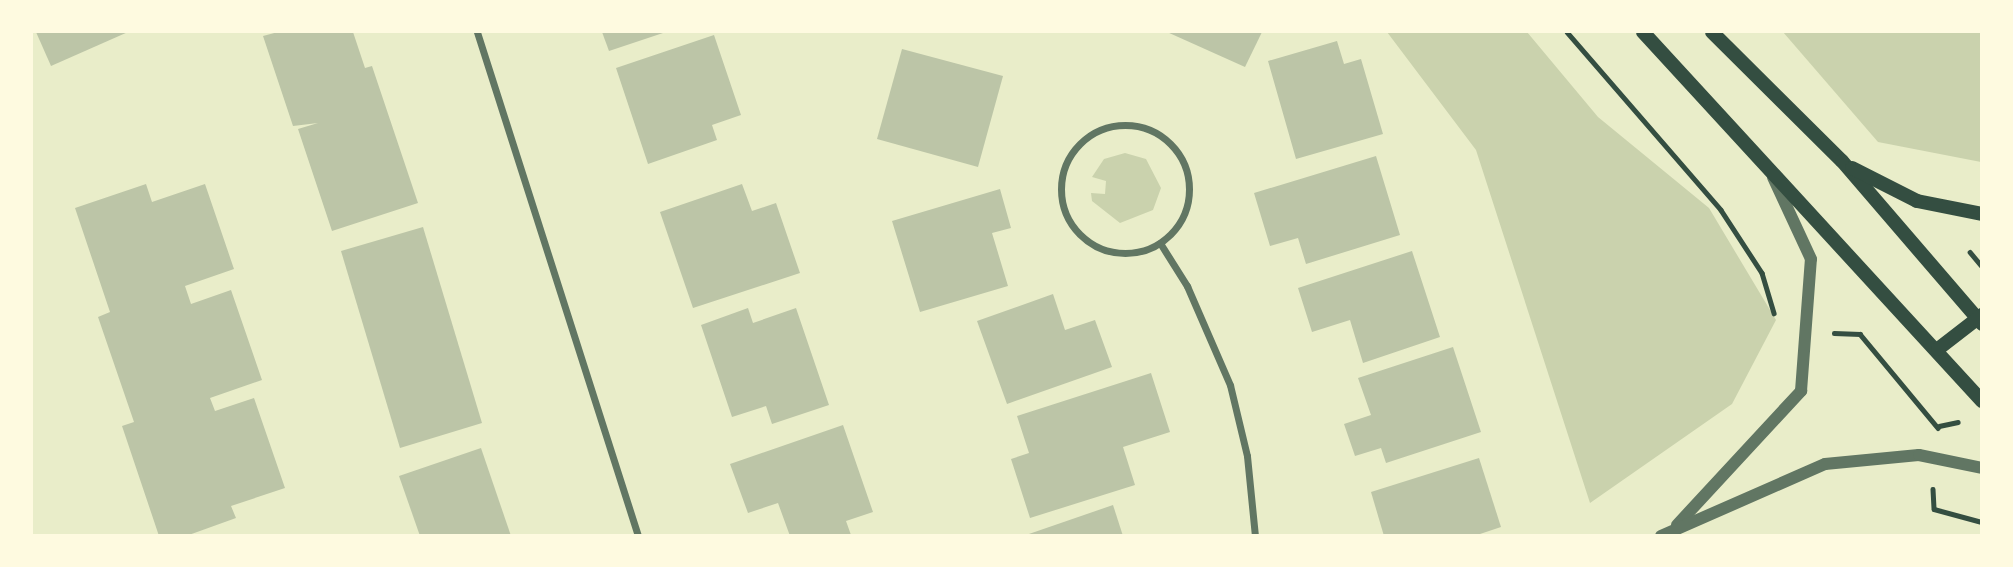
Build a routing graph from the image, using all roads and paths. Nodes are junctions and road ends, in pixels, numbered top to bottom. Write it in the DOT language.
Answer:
graph roads {
  1 [pos="477,32"];
  2 [pos="1567,32"];
  3 [pos="1643,32"];
  4 [pos="1712,32"];
  5 [pos="1764,158"];
  6 [pos="1842,161"];
  7 [pos="1982,214"];
  8 [pos="1160,243"];
  9 [pos="1970,252"];
  10 [pos="1981,265"];
  11 [pos="1775,318"];
  12 [pos="1980,319"];
  13 [pos="1833,333"];
  14 [pos="1938,349"];
  15 [pos="1976,383"];
  16 [pos="1982,401"];
  17 [pos="1968,419"];
  18 [pos="1982,468"];
  19 [pos="1933,478"];
  20 [pos="1982,522"];
  21 [pos="1677,525"];
  22 [pos="638,536"];
  23 [pos="1255,536"];
  24 [pos="1661,536"];
  1 -- 22 [label="street"];
  2 -- 11 [label="path"];
  3 -- 5 [label="main road"];
  4 -- 6 [label="main road"];
  5 -- 14 [label="main road"];
  5 -- 21 [label="street"];
  6 -- 7 [label="main road"];
  6 -- 12 [label="main road"];
  8 -- 8 [label="street"];
  8 -- 23 [label="street"];
  9 -- 10 [label="path"];
  12 -- 14 [label="main road"];
  13 -- 17 [label="path"];
  14 -- 15 [label="main road"];
  15 -- 16 [label="main road"];
  18 -- 21 [label="street"];
  19 -- 20 [label="path"];
  21 -- 24 [label="street"];
}
